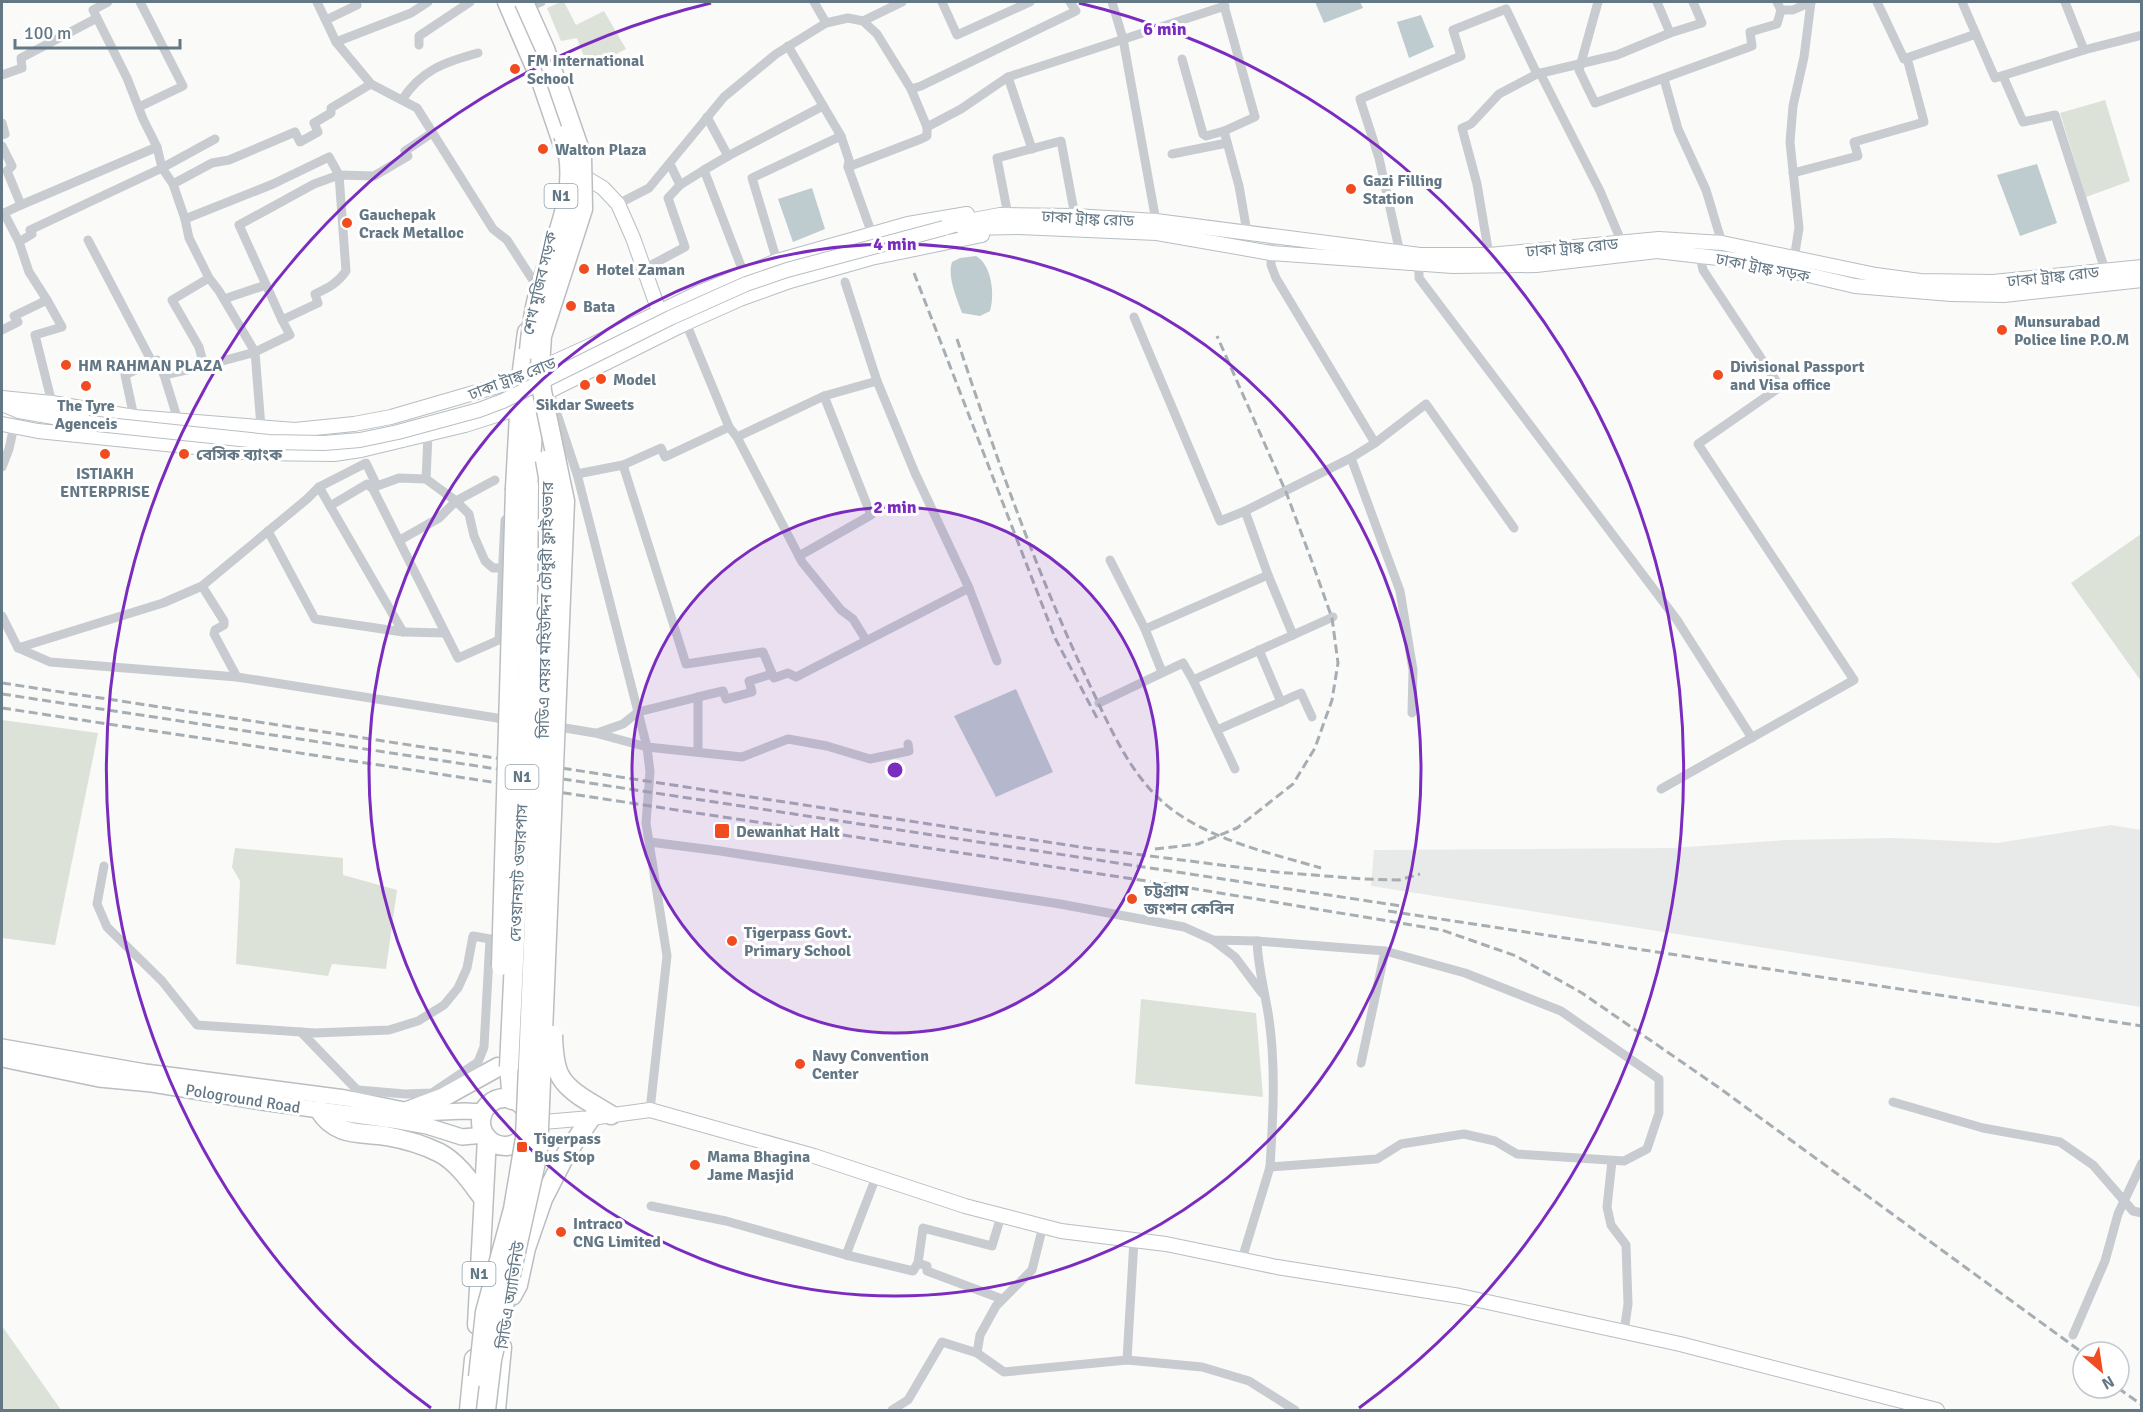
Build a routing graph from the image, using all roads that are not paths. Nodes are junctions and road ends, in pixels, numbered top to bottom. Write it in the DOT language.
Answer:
graph roads {
  1 [pos="108,2"];
  2 [pos="140,2"];
  3 [pos="317,2"];
  4 [pos="356,2"];
  5 [pos="428,2"];
  6 [pos="470,2"];
  7 [pos="507,2"];
  8 [pos="528,2"];
  9 [pos="814,2"];
  10 [pos="902,2"];
  11 [pos="942,2"];
  12 [pos="1030,2"];
  13 [pos="1071,2"];
  14 [pos="1112,2"];
  15 [pos="1598,2"];
  16 [pos="1657,2"];
  17 [pos="1693,2"];
  18 [pos="1811,2"];
  19 [pos="1877,2"];
  20 [pos="1962,2"];
  21 [pos="2065,2"];
  22 [pos="1224,4"];
  23 [pos="1504,5"];
  24 [pos="1779,6"];
  25 [pos="93,10"];
  26 [pos="326,20"];
  27 [pos="863,21"];
  28 [pos="826,22"];
  29 [pos="1670,33"];
  30 [pos="1976,34"];
  31 [pos="2142,35"];
  32 [pos="1123,39"];
  33 [pos="336,42"];
  34 [pos="419,45"];
  35 [pos="788,46"];
  36 [pos="2084,50"];
  37 [pos="478,53"];
  38 [pos="1907,58"];
  39 [pos="1182,59"];
  40 [pos="1581,62"];
  41 [pos="1538,74"];
  42 [pos="2,75"];
  43 [pos="2003,76"];
  44 [pos="1008,77"];
  45 [pos="1664,80"];
  46 [pos="371,84"];
  47 [pos="911,89"];
  48 [pos="402,100"];
  49 [pos="823,106"];
  50 [pos="139,107"];
  51 [pos="707,117"];
  52 [pos="2,123"];
  53 [pos="927,127"];
  54 [pos="1224,131"];
  55 [pos="432,133"];
  56 [pos="2,135"];
  57 [pos="841,136"];
  58 [pos="215,139"];
  59 [pos="1227,142"];
  60 [pos="2,146"];
  61 [pos="157,147"];
  62 [pos="1032,149"];
  63 [pos="1172,154"];
  64 [pos="728,156"];
  65 [pos="670,164"];
  66 [pos="848,167"];
  67 [pos="162,168"];
  68 [pos="566,168"];
  69 [pos="704,170"];
  70 [pos="1793,172"];
  71 [pos="587,173"];
  72 [pos="339,175"];
  73 [pos="173,184"];
  74 [pos="680,185"];
  75 [pos="618,204"];
  76 [pos="21,205"];
  77 [pos="1004,215"];
  78 [pos="1076,216"];
  79 [pos="185,219"];
  80 [pos="1156,221"];
  81 [pos="1019,227"];
  82 [pos="944,228"];
  83 [pos="1247,232"];
  84 [pos="872,234"];
  85 [pos="1272,236"];
  86 [pos="87,240"];
  87 [pos="19,242"];
  88 [pos="1622,243"];
  89 [pos="1722,243"];
  90 [pos="1270,253"];
  91 [pos="1400,254"];
  92 [pos="1489,255"];
  93 [pos="1700,256"];
  94 [pos="1794,259"];
  95 [pos="1419,260"];
  96 [pos="777,261"];
  97 [pos="1384,261"];
  98 [pos="2142,267"];
  99 [pos="644,268"];
  100 [pos="2105,270"];
  101 [pos="744,274"];
  102 [pos="209,278"];
  103 [pos="2142,280"];
  104 [pos="844,282"];
  105 [pos="266,285"];
  106 [pos="536,285"];
  107 [pos="224,299"];
  108 [pos="47,300"];
  109 [pos="659,311"];
  110 [pos="1134,316"];
  111 [pos="282,320"];
  112 [pos="686,323"];
  113 [pos="2,330"];
  114 [pos="255,352"];
  115 [pos="152,362"];
  116 [pos="204,366"];
  117 [pos="538,370"];
  118 [pos="164,375"];
  119 [pos="521,378"];
  120 [pos="877,381"];
  121 [pos="824,396"];
  122 [pos="2,398"];
  123 [pos="530,400"];
  124 [pos="52,403"];
  125 [pos="2,404"];
  126 [pos="134,417"];
  127 [pos="178,420"];
  128 [pos="83,422"];
  129 [pos="6,424"];
  130 [pos="261,427"];
  131 [pos="729,427"];
  132 [pos="428,435"];
  133 [pos="737,437"];
  134 [pos="1375,443"];
  135 [pos="1351,458"];
  136 [pos="623,465"];
  137 [pos="2,467"];
  138 [pos="577,474"];
  139 [pos="426,479"];
  140 [pos="495,480"];
  141 [pos="319,487"];
  142 [pos="375,488"];
  143 [pos="456,501"];
  144 [pos="330,506"];
  145 [pos="1245,511"];
  146 [pos="1514,528"];
  147 [pos="268,531"];
  148 [pos="400,540"];
  149 [pos="799,556"];
  150 [pos="1110,560"];
  151 [pos="502,568"];
  152 [pos="1268,575"];
  153 [pos="202,585"];
  154 [pos="969,588"];
  155 [pos="2,616"];
  156 [pos="1334,617"];
  157 [pos="1145,629"];
  158 [pos="403,632"];
  159 [pos="445,633"];
  160 [pos="1293,635"];
  161 [pos="866,640"];
  162 [pos="18,648"];
  163 [pos="1259,650"];
  164 [pos="997,661"];
  165 [pos="1162,672"];
  166 [pos="772,674"];
  167 [pos="237,677"];
  168 [pos="1193,680"];
  169 [pos="698,697"];
  170 [pos="556,700"];
  171 [pos="1281,702"];
  172 [pos="1099,703"];
  173 [pos="638,712"];
  174 [pos="1412,713"];
  175 [pos="1312,717"];
  176 [pos="1216,730"];
  177 [pos="596,733"];
  178 [pos="1752,738"];
  179 [pos="908,744"];
  180 [pos="646,747"];
  181 [pos="698,752"];
  182 [pos="1235,769"];
  183 [pos="1661,789"];
  184 [pos="650,842"];
  185 [pos="104,866"];
  186 [pos="1213,940"];
  187 [pos="1257,941"];
  188 [pos="1385,951"];
  189 [pos="531,993"];
  190 [pos="1263,996"];
  191 [pos="301,1032"];
  192 [pos="2,1047"];
  193 [pos="2,1059"];
  194 [pos="1361,1063"];
  195 [pos="504,1067"];
  196 [pos="358,1090"];
  197 [pos="515,1101"];
  198 [pos="1893,1102"];
  199 [pos="369,1103"];
  200 [pos="488,1107"];
  201 [pos="319,1110"];
  202 [pos="650,1110"];
  203 [pos="407,1111"];
  204 [pos="591,1111"];
  205 [pos="611,1115"];
  206 [pos="529,1123"];
  207 [pos="486,1136"];
  208 [pos="516,1144"];
  209 [pos="1612,1161"];
  210 [pos="2142,1163"];
  211 [pos="1270,1167"];
  212 [pos="876,1177"];
  213 [pos="482,1197"];
  214 [pos="2124,1200"];
  215 [pos="651,1206"];
  216 [pos="2142,1213"];
  217 [pos="1001,1215"];
  218 [pos="1043,1226"];
  219 [pos="1134,1240"];
  220 [pos="846,1255"];
  221 [pos="1242,1259"];
  222 [pos="918,1263"];
  223 [pos="511,1299"];
  224 [pos="1002,1299"];
  225 [pos="1624,1332"];
  226 [pos="2073,1335"];
  227 [pos="977,1353"];
  228 [pos="1127,1360"];
  229 [pos="469,1410"];
  230 [pos="475,1410"];
  231 [pos="486,1410"];
  232 [pos="496,1410"];
  233 [pos="892,1410"];
  234 [pos="1295,1410"];
  235 [pos="1937,1410"];
  1 -- 25 [label="street"];
  2 -- 50 [label="street"];
  3 -- 26 [label="street"];
  4 -- 26 [label="street"];
  5 -- 33 [label="street"];
  6 -- 34 [label="street"];
  7 -- 68 [label="highway, শেখ মুজিব সড়ক / N1"];
  8 -- 71 [label="highway, শেখ মুজিব সড়ক / N1"];
  8 -- 170 [label="highway, bridge"];
  8 -- 189 [label="highway, সিডিএ মেয়র মহিউদ্দিন চৌধুরী ফ্লাইওভার, bridge"];
  9 -- 28 [label="street"];
  10 -- 27 [label="street"];
  11 -- 12 [label="street"];
  13 -- 47 [label="street"];
  14 -- 32 [label="street"];
  15 -- 40 [label="street"];
  16 -- 29 [label="street"];
  17 -- 29 [label="street"];
  18 -- 24 [label="street"];
  18 -- 70 [label="street"];
  19 -- 38 [label="street"];
  20 -- 30 [label="street"];
  21 -- 36 [label="street"];
  22 -- 32 [label="street"];
  22 -- 54 [label="street"];
  23 -- 41 [label="street"];
  23 -- 91 [label="street"];
  24 -- 45 [label="street"];
  25 -- 42 [label="street"];
  25 -- 50 [label="street"];
  26 -- 33 [label="street"];
  27 -- 28 [label="street"];
  27 -- 47 [label="street"];
  28 -- 35 [label="street"];
  29 -- 40 [label="street"];
  30 -- 38 [label="street"];
  30 -- 43 [label="street"];
  31 -- 36 [label="street"];
  32 -- 44 [label="street"];
  32 -- 80 [label="street"];
  33 -- 46 [label="street"];
  35 -- 49 [label="street"];
  35 -- 51 [label="street"];
  36 -- 43 [label="street"];
  37 -- 48 [label="street"];
  38 -- 70 [label="street"];
  39 -- 54 [label="street"];
  40 -- 41 [label="street"];
  40 -- 45 [label="street"];
  41 -- 88 [label="street"];
  41 -- 92 [label="street"];
  43 -- 100 [label="street"];
  44 -- 53 [label="street"];
  44 -- 62 [label="street"];
  45 -- 89 [label="street"];
  46 -- 48 [label="street"];
  46 -- 73 [label="street"];
  47 -- 53 [label="street"];
  48 -- 55 [label="street"];
  49 -- 57 [label="street"];
  49 -- 64 [label="street"];
  50 -- 61 [label="street"];
  51 -- 64 [label="street"];
  51 -- 65 [label="street"];
  52 -- 56 [label="street"];
  53 -- 66 [label="street"];
  54 -- 59 [label="street"];
  55 -- 72 [label="street"];
  55 -- 106 [label="street"];
  57 -- 66 [label="street"];
  57 -- 96 [label="street"];
  58 -- 67 [label="street"];
  59 -- 63 [label="street"];
  59 -- 83 [label="street"];
  60 -- 76 [label="street"];
  61 -- 67 [label="street"];
  61 -- 76 [label="street"];
  62 -- 77 [label="street"];
  62 -- 78 [label="street"];
  64 -- 69 [label="street"];
  65 -- 74 [label="street"];
  65 -- 75 [label="street"];
  66 -- 84 [label="street"];
  67 -- 73 [label="street"];
  67 -- 87 [label="street"];
  68 -- 71 [label="highway"];
  68 -- 106 [label="highway, শেখ মুজিব সড়ক / N1"];
  69 -- 74 [label="street"];
  69 -- 101 [label="street"];
  70 -- 94 [label="street"];
  71 -- 75 [label="main road"];
  71 -- 117 [label="highway, শেখ মুজিব সড়ক / N1"];
  72 -- 79 [label="street"];
  72 -- 105 [label="street"];
  72 -- 111 [label="street"];
  73 -- 79 [label="street"];
  74 -- 99 [label="street"];
  75 -- 99 [label="main road"];
  76 -- 87 [label="street"];
  77 -- 78 [label="main road, ঢাকা ট্রাঙ্ক রোড"];
  77 -- 82 [label="main road, ঢাকা ট্রাঙ্ক রোড"];
  77 -- 84 [label="main road, ঢাকা ট্রাঙ্ক রোড"];
  78 -- 80 [label="main road, ঢাকা ট্রাঙ্ক রোড"];
  79 -- 102 [label="street"];
  80 -- 83 [label="main road, ঢাকা ট্রাঙ্ক রোড"];
  81 -- 82 [label="main road, ঢাকা ট্রাঙ্ক রোড"];
  81 -- 90 [label="main road, ঢাকা ট্রাঙ্ক রোড"];
  81 -- 112 [label="main road"];
  82 -- 128 [label="main road, ঢাকা ট্রাঙ্ক রোড, bridge"];
  83 -- 85 [label="main road, ঢাকা ট্রাঙ্ক রোড"];
  84 -- 96 [label="main road, ঢাকা ট্রাঙ্ক রোড"];
  85 -- 90 [label="street"];
  85 -- 91 [label="main road, ঢাকা ট্রাঙ্ক রোড"];
  86 -- 115 [label="street"];
  87 -- 108 [label="street"];
  88 -- 89 [label="main road, ঢাকা ট্রাঙ্ক রোড"];
  88 -- 92 [label="main road, ঢাকা ট্রাঙ্ক রোড"];
  89 -- 94 [label="main road, ঢাকা ট্রাঙ্ক রোড"];
  90 -- 97 [label="main road, ঢাকা ট্রাঙ্ক রোড"];
  90 -- 134 [label="street"];
  91 -- 95 [label="main road, ঢাকা ট্রাঙ্ক রোড"];
  92 -- 95 [label="main road, ঢাকা ট্রাঙ্ক রোড"];
  93 -- 95 [label="main road, ঢাকা ট্রাঙ্ক সড়ক"];
  93 -- 103 [label="main road, ঢাকা ট্রাঙ্ক সড়ক"];
  93 -- 178 [label="street"];
  94 -- 100 [label="main road, ঢাকা ট্রাঙ্ক রোড"];
  95 -- 97 [label="main road, ঢাকা ট্রাঙ্ক সড়ক"];
  95 -- 178 [label="street"];
  96 -- 101 [label="main road, ঢাকা ট্রাঙ্ক রোড"];
  98 -- 100 [label="main road, ঢাকা ট্রাঙ্ক রোড"];
  99 -- 109 [label="main road"];
  101 -- 109 [label="main road, ঢাকা ট্রাঙ্ক রোড"];
  102 -- 107 [label="street"];
  102 -- 116 [label="street"];
  104 -- 120 [label="street"];
  105 -- 107 [label="street"];
  105 -- 111 [label="street"];
  106 -- 119 [label="highway, শেখ মুজিব সড়ক / N1"];
  107 -- 114 [label="street"];
  108 -- 113 [label="street"];
  108 -- 124 [label="street"];
  109 -- 117 [label="main road, ঢাকা ট্রাঙ্ক রোড"];
  110 -- 145 [label="street"];
  111 -- 114 [label="street"];
  112 -- 123 [label="main road"];
  112 -- 131 [label="street"];
  114 -- 116 [label="street"];
  114 -- 130 [label="street"];
  115 -- 118 [label="street"];
  115 -- 126 [label="street"];
  116 -- 118 [label="street"];
  117 -- 119 [label="main road, ঢাকা ট্রাঙ্ক রোড"];
  117 -- 123 [label="highway, শেখ মুজিব সড়ক / N1"];
  118 -- 127 [label="street"];
  119 -- 123 [label="highway, শেখ মুজিব সড়ক / N1"];
  119 -- 130 [label="main road, ঢাকা ট্রাঙ্ক রোড"];
  120 -- 121 [label="street"];
  120 -- 154 [label="street"];
  121 -- 133 [label="street"];
  121 -- 149 [label="street"];
  122 -- 124 [label="main road, ঢাকা ট্রাঙ্ক রোড"];
  123 -- 132 [label="main road"];
  123 -- 138 [label="street"];
  123 -- 151 [label="street"];
  123 -- 195 [label="highway, দেওয়ানহাট ওভারপাস / N1, bridge"];
  124 -- 126 [label="main road, ঢাকা ট্রাঙ্ক রোড"];
  125 -- 128 [label="main road, ঢাকা ট্রাঙ্ক রোড"];
  126 -- 127 [label="main road, ঢাকা ট্রাঙ্ক রোড"];
  127 -- 130 [label="main road, ঢাকা ট্রাঙ্ক রোড"];
  128 -- 129 [label="main road, ঢাকা ট্রাঙ্ক রোড"];
  129 -- 132 [label="main road"];
  129 -- 137 [label="street"];
  131 -- 133 [label="street"];
  131 -- 136 [label="street"];
  132 -- 139 [label="street"];
  133 -- 149 [label="street"];
  134 -- 135 [label="street"];
  134 -- 146 [label="street"];
  135 -- 145 [label="street"];
  135 -- 174 [label="street"];
  136 -- 138 [label="street"];
  136 -- 166 [label="street"];
  138 -- 173 [label="street"];
  139 -- 142 [label="street"];
  139 -- 143 [label="street"];
  140 -- 143 [label="street"];
  141 -- 142 [label="street"];
  141 -- 144 [label="street"];
  141 -- 147 [label="street"];
  142 -- 144 [label="street"];
  142 -- 148 [label="street"];
  143 -- 148 [label="street"];
  143 -- 151 [label="street"];
  144 -- 158 [label="street"];
  145 -- 152 [label="street"];
  147 -- 153 [label="street"];
  147 -- 158 [label="street"];
  148 -- 159 [label="street"];
  149 -- 161 [label="street"];
  150 -- 157 [label="street"];
  151 -- 159 [label="street"];
  152 -- 157 [label="street"];
  152 -- 160 [label="street"];
  153 -- 162 [label="street"];
  153 -- 167 [label="street"];
  154 -- 161 [label="street"];
  154 -- 164 [label="street"];
  155 -- 162 [label="street"];
  156 -- 160 [label="street"];
  157 -- 165 [label="street"];
  158 -- 159 [label="street"];
  160 -- 163 [label="street"];
  161 -- 166 [label="street"];
  162 -- 167 [label="street"];
  163 -- 168 [label="street"];
  163 -- 171 [label="street"];
  165 -- 168 [label="street"];
  165 -- 172 [label="street"];
  166 -- 169 [label="street"];
  167 -- 177 [label="street"];
  168 -- 176 [label="street"];
  169 -- 173 [label="street"];
  169 -- 181 [label="street"];
  170 -- 204 [label="highway, bridge"];
  170 -- 231 [label="highway, bridge"];
  171 -- 175 [label="street"];
  171 -- 176 [label="street"];
  173 -- 177 [label="street"];
  173 -- 180 [label="street"];
  176 -- 182 [label="street"];
  177 -- 180 [label="street"];
  178 -- 183 [label="street"];
  179 -- 181 [label="street"];
  180 -- 181 [label="street"];
  180 -- 184 [label="street"];
  184 -- 186 [label="street"];
  184 -- 202 [label="street"];
  185 -- 191 [label="street"];
  186 -- 187 [label="street"];
  186 -- 190 [label="street"];
  187 -- 188 [label="street"];
  187 -- 190 [label="street"];
  188 -- 194 [label="street"];
  188 -- 209 [label="street"];
  189 -- 197 [label="highway"];
  189 -- 230 [label="highway, সিডিএ মেয়র মহিউদ্দিন চৌধুরী ফ্লাইওভার, bridge"];
  190 -- 211 [label="street"];
  191 -- 196 [label="street"];
  191 -- 196 [label="street"];
  192 -- 199 [label="main road, Pologround Road"];
  193 -- 201 [label="main road, Pologround Road"];
  195 -- 197 [label="highway, N1"];
  195 -- 200 [label="highway, N1"];
  195 -- 203 [label="highway"];
  196 -- 199 [label="street"];
  197 -- 200 [label="highway"];
  197 -- 206 [label="highway, N1"];
  198 -- 214 [label="street"];
  199 -- 203 [label="main road, Pologround Road"];
  200 -- 203 [label="main road, Pologround Road"];
  200 -- 207 [label="highway, N1"];
  201 -- 207 [label="main road, Pologround Road"];
  201 -- 213 [label="highway"];
  202 -- 205 [label="main road"];
  202 -- 212 [label="main road"];
  204 -- 205 [label="highway"];
  204 -- 206 [label="main road"];
  204 -- 223 [label="highway"];
  206 -- 208 [label="highway"];
  207 -- 208 [label="highway"];
  207 -- 213 [label="highway, সিডিএ অ্যাভিনিউ / N1"];
  208 -- 223 [label="highway, সিডিএ অ্যাভিনিউ / N1"];
  209 -- 211 [label="street"];
  209 -- 225 [label="street"];
  210 -- 214 [label="street"];
  211 -- 221 [label="street"];
  212 -- 217 [label="main road"];
  212 -- 220 [label="street"];
  213 -- 229 [label="highway, সিডিএ অ্যাভিনিউ / N1"];
  214 -- 216 [label="street"];
  214 -- 226 [label="street"];
  215 -- 220 [label="street"];
  217 -- 218 [label="main road"];
  217 -- 222 [label="street"];
  218 -- 219 [label="main road"];
  218 -- 224 [label="street"];
  219 -- 221 [label="main road"];
  219 -- 228 [label="street"];
  220 -- 222 [label="street"];
  221 -- 225 [label="main road"];
  222 -- 224 [label="street"];
  223 -- 232 [label="highway, সিডিএ অ্যাভিনিউ / N1"];
  224 -- 227 [label="street"];
  225 -- 235 [label="main road"];
  227 -- 228 [label="street"];
  227 -- 233 [label="street"];
  228 -- 234 [label="street"];
}
